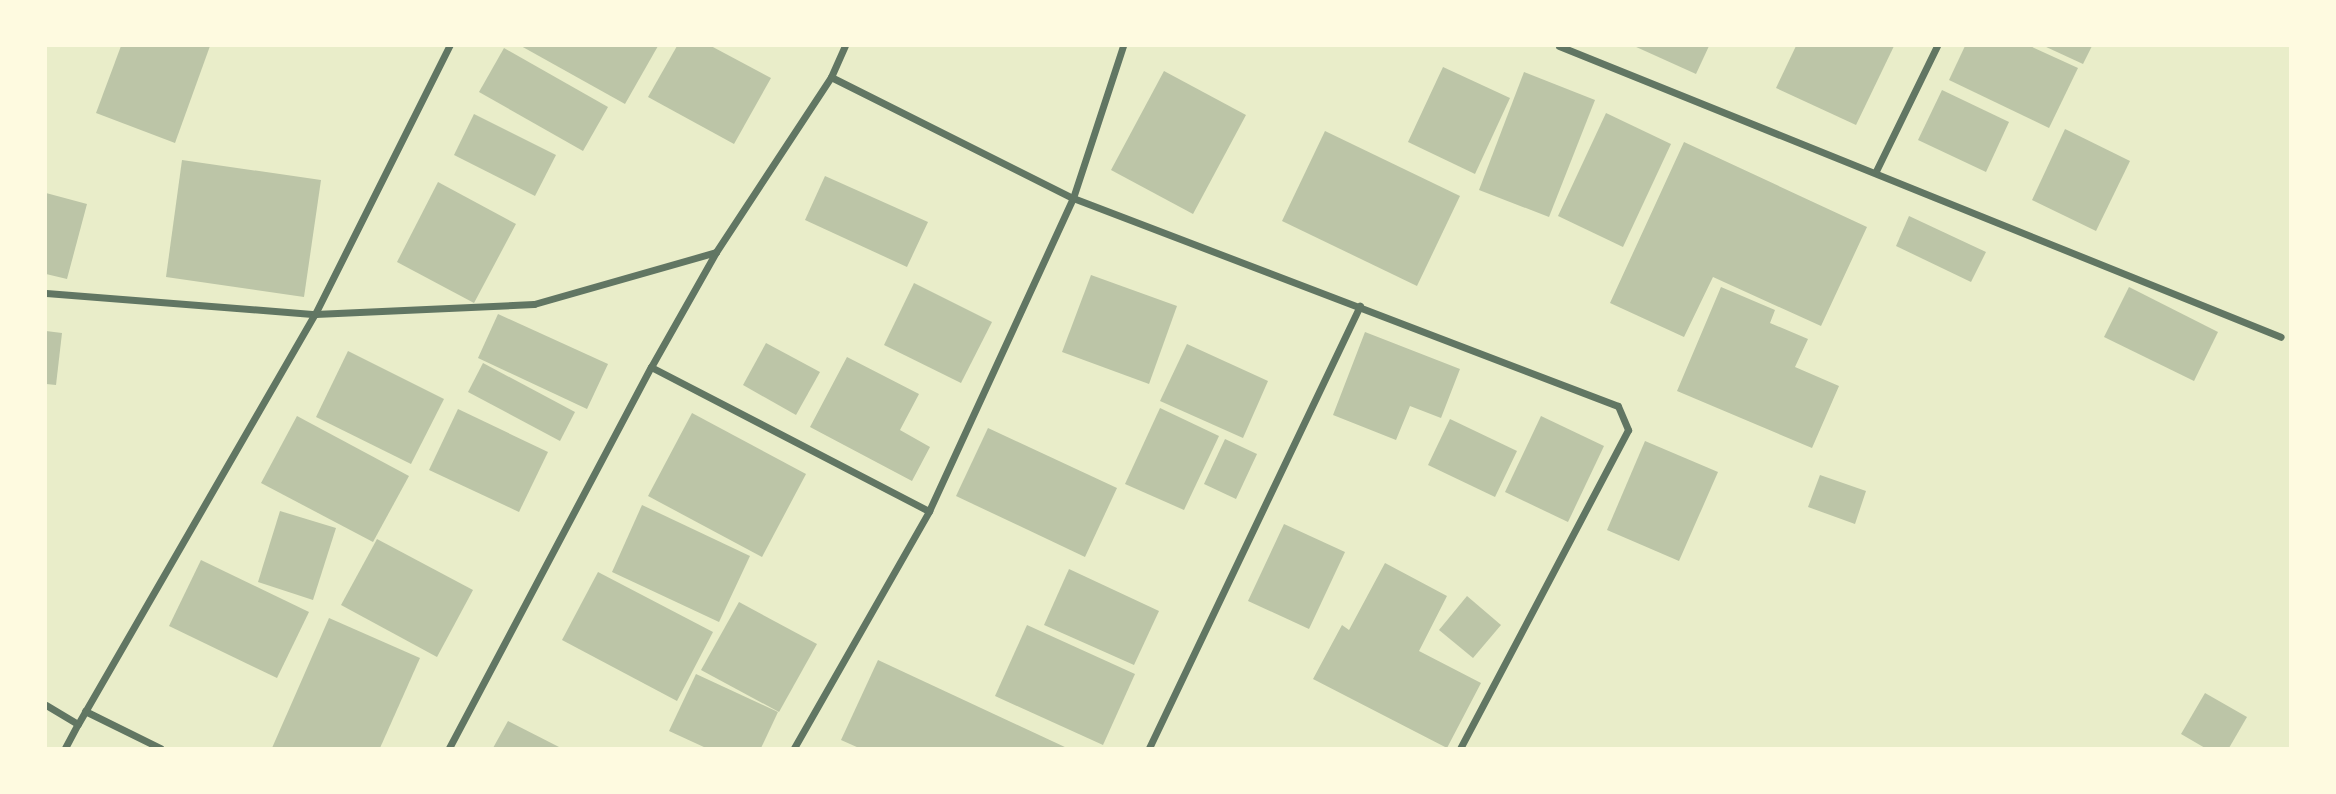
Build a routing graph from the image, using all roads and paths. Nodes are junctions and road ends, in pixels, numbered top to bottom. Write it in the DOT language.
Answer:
graph roads {
  1 [pos="449,46"];
  2 [pos="845,46"];
  3 [pos="1123,46"];
  4 [pos="1559,46"];
  5 [pos="1937,46"];
  6 [pos="831,77"];
  7 [pos="1876,171"];
  8 [pos="1073,198"];
  9 [pos="716,252"];
  10 [pos="46,293"];
  11 [pos="1360,306"];
  12 [pos="315,314"];
  13 [pos="2281,337"];
  14 [pos="651,367"];
  15 [pos="929,511"];
  16 [pos="46,705"];
  17 [pos="86,711"];
  18 [pos="78,724"];
  19 [pos="65,748"];
  20 [pos="160,748"];
  21 [pos="449,748"];
  22 [pos="794,748"];
  23 [pos="1149,748"];
  24 [pos="1460,748"];
  1 -- 12 [label="street"];
  2 -- 6 [label="street"];
  3 -- 8 [label="street"];
  4 -- 7 [label="street"];
  5 -- 7 [label="street"];
  6 -- 8 [label="street"];
  6 -- 9 [label="street"];
  7 -- 13 [label="street"];
  8 -- 11 [label="street"];
  8 -- 15 [label="street"];
  9 -- 12 [label="street"];
  9 -- 14 [label="street"];
  10 -- 12 [label="street"];
  11 -- 23 [label="street"];
  11 -- 24 [label="street"];
  12 -- 17 [label="street"];
  14 -- 15 [label="street"];
  14 -- 21 [label="street"];
  15 -- 22 [label="street"];
  16 -- 18 [label="street"];
  17 -- 18 [label="street"];
  17 -- 20 [label="street"];
  18 -- 19 [label="street"];
}
